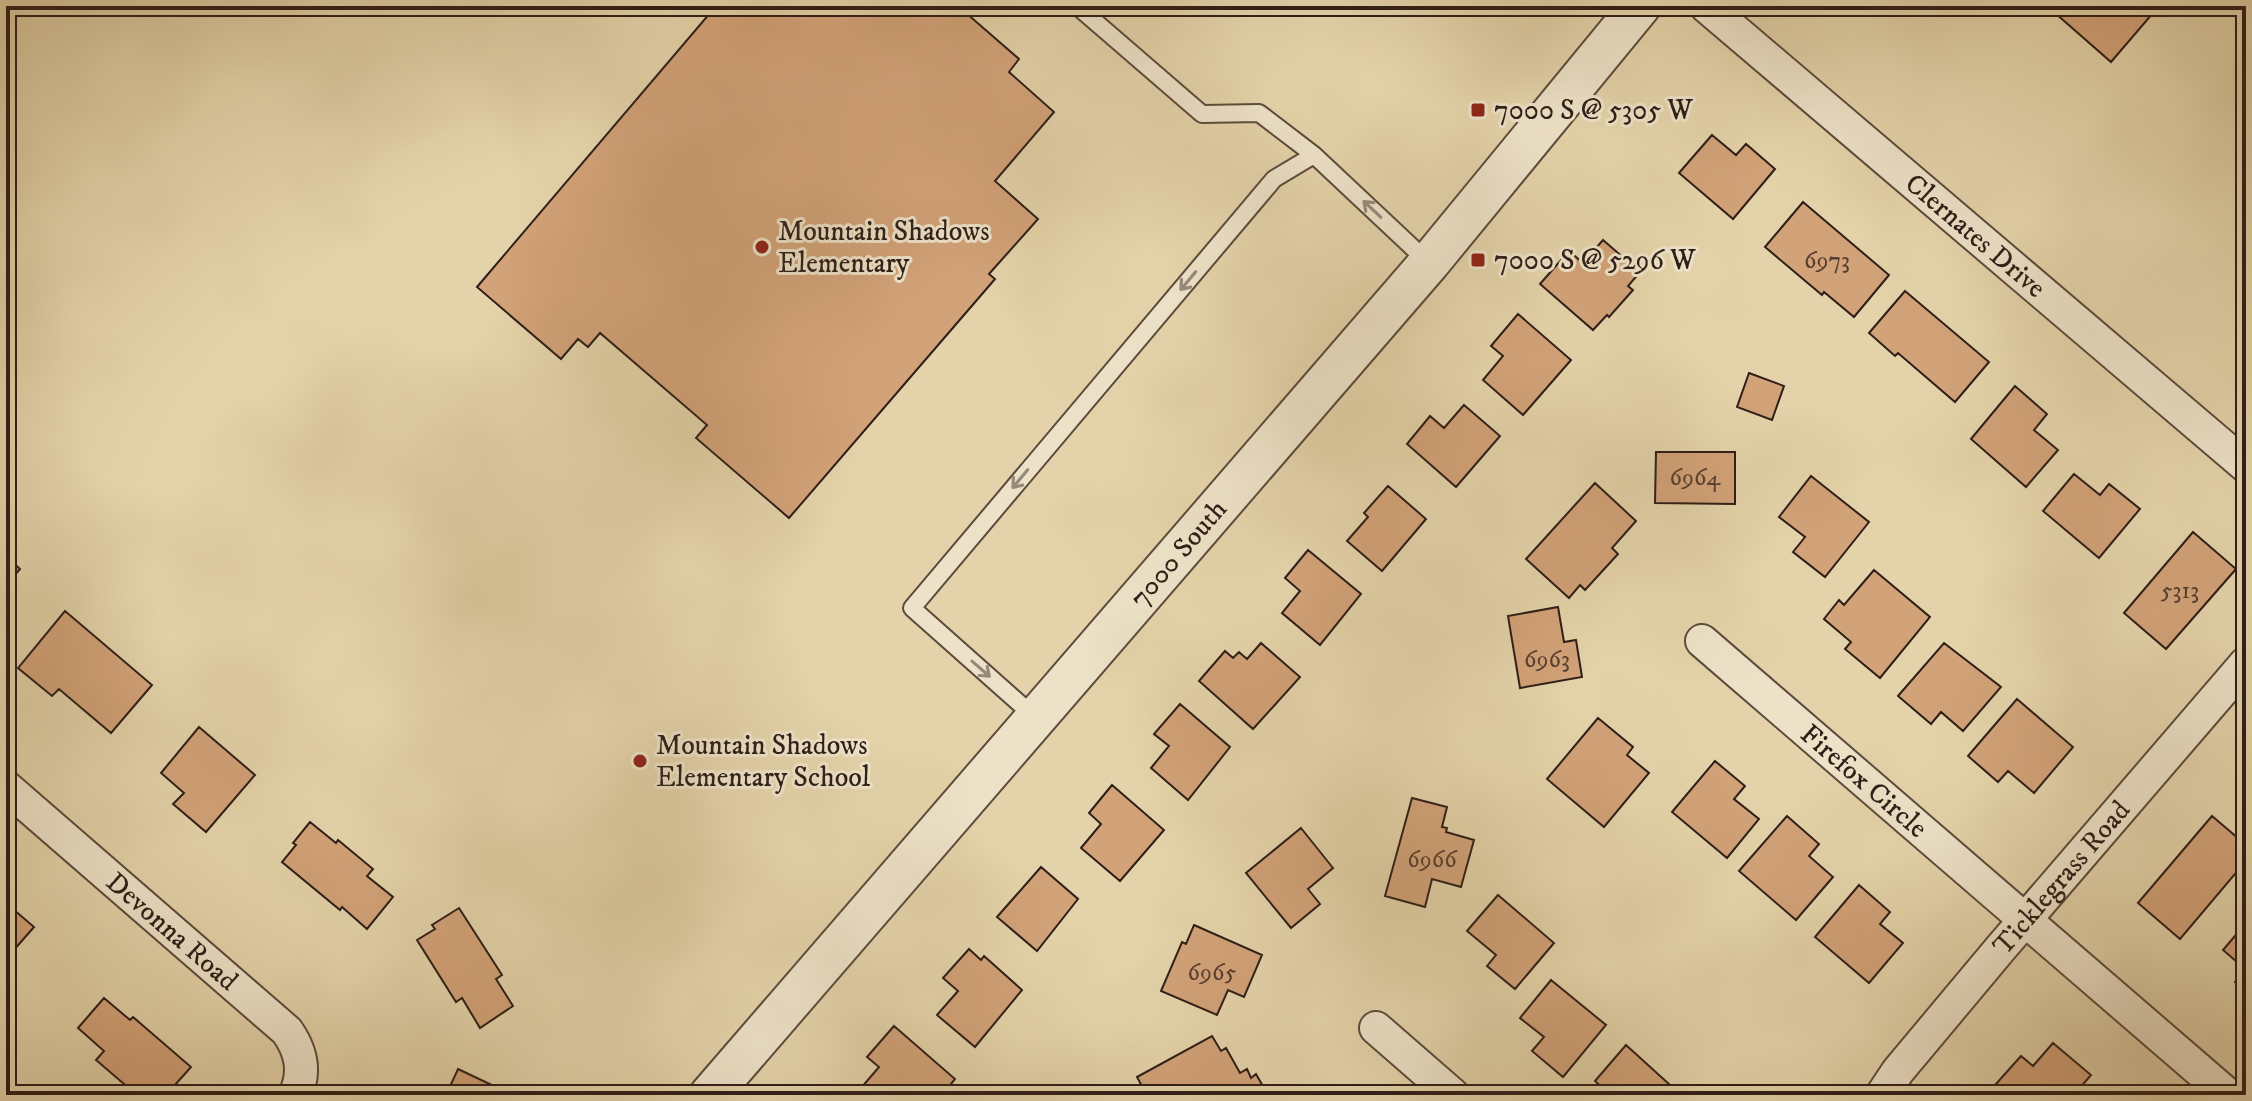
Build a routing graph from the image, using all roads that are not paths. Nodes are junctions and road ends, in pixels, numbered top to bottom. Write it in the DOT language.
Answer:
graph roads {
  1 [pos="1077,6"];
  2 [pos="1640,6"];
  3 [pos="1706,6"];
  4 [pos="1314,155"];
  5 [pos="1429,263"];
  6 [pos="2246,466"];
  7 [pos="1702,641"];
  8 [pos="2246,663"];
  9 [pos="1037,719"];
  10 [pos="6,787"];
  11 [pos="2025,921"];
  12 [pos="1376,1028"];
  13 [pos="722,1091"];
  14 [pos="295,1095"];
  15 [pos="1453,1095"];
  16 [pos="1882,1095"];
  17 [pos="2228,1095"];
  1 -- 4 [label="lane"];
  2 -- 5 [label="street, 7000 South"];
  3 -- 6 [label="street, Clernates Drive"];
  5 -- 4 [label="lane, one-way"];
  4 -- 9 [label="lane, one-way"];
  5 -- 9 [label="street, 7000 South"];
  7 -- 11 [label="street, Firefox Circle"];
  8 -- 11 [label="street, Ticklegrass Road"];
  9 -- 13 [label="street, 7000 South"];
  10 -- 14 [label="street, Devonna Road"];
  11 -- 16 [label="street, Ticklegrass Road"];
  11 -- 17 [label="street, Firefox Circle"];
  12 -- 15 [label="street"];
}
